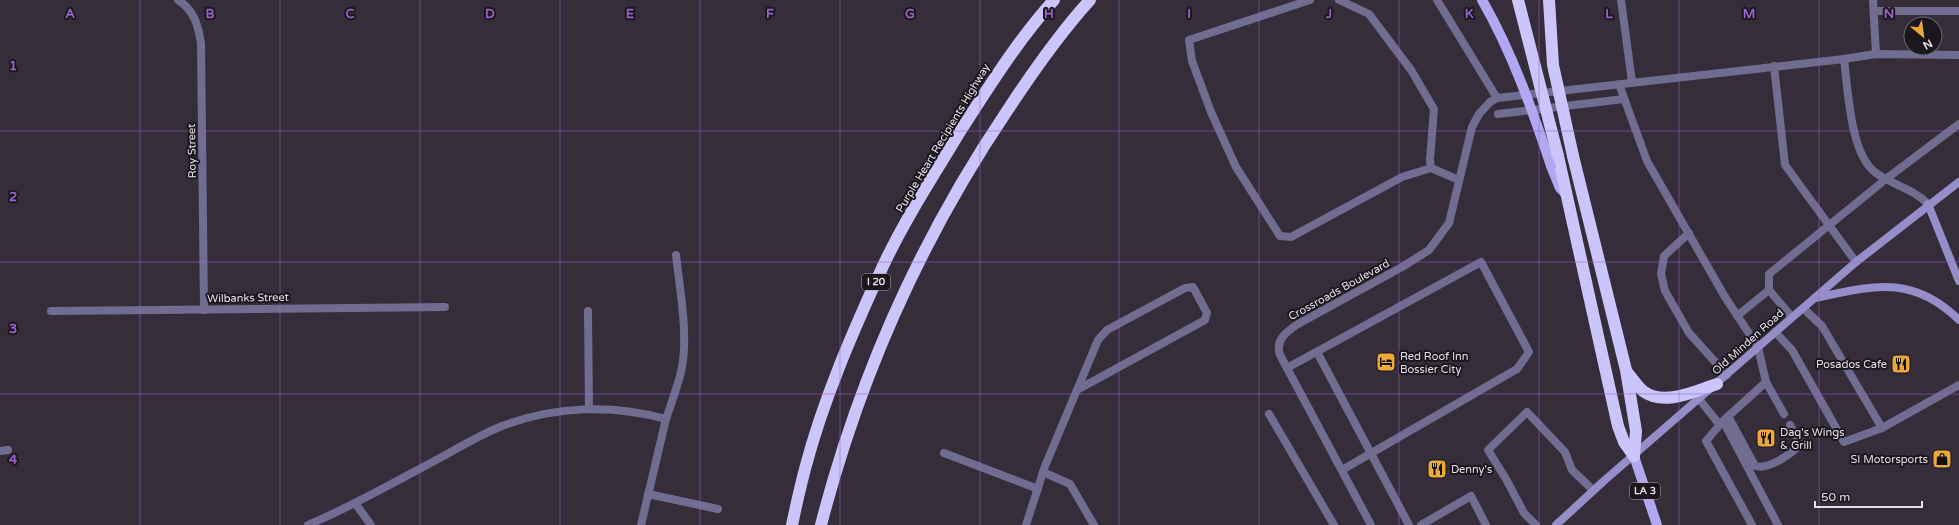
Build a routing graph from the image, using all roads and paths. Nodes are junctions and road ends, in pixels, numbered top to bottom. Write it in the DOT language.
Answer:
graph roads {
  1 [pos="178,0"];
  2 [pos="1054,0"];
  3 [pos="1090,0"];
  4 [pos="1310,0"];
  5 [pos="1339,0"];
  6 [pos="1437,0"];
  7 [pos="1482,0"];
  8 [pos="1518,0"];
  9 [pos="1549,0"];
  10 [pos="1621,0"];
  11 [pos="1873,0"];
  12 [pos="1874,11"];
  13 [pos="1959,11"];
  14 [pos="1876,54"];
  15 [pos="1959,55"];
  16 [pos="1844,59"];
  17 [pos="1774,66"];
  18 [pos="1632,82"];
  19 [pos="1619,84"];
  20 [pos="1624,99"];
  21 [pos="1493,100"];
  22 [pos="1498,114"];
  23 [pos="1959,124"];
  24 [pos="1554,161"];
  25 [pos="1431,168"];
  26 [pos="1886,179"];
  27 [pos="1459,180"];
  28 [pos="1959,182"];
  29 [pos="1928,204"];
  30 [pos="1829,226"];
  31 [pos="1689,233"];
  32 [pos="676,256"];
  33 [pos="1856,262"];
  34 [pos="1959,281"];
  35 [pos="1769,290"];
  36 [pos="1814,298"];
  37 [pos="445,307"];
  38 [pos="1803,308"];
  39 [pos="204,310"];
  40 [pos="51,311"];
  41 [pos="588,311"];
  42 [pos="1737,316"];
  43 [pos="1792,317"];
  44 [pos="1959,320"];
  45 [pos="1775,332"];
  46 [pos="1758,347"];
  47 [pos="1317,352"];
  48 [pos="1287,368"];
  49 [pos="1626,370"];
  50 [pos="1727,375"];
  51 [pos="1766,382"];
  52 [pos="1717,384"];
  53 [pos="1959,385"];
  54 [pos="1077,390"];
  55 [pos="1699,399"];
  56 [pos="589,409"];
  57 [pos="1269,414"];
  58 [pos="1784,414"];
  59 [pos="666,419"];
  60 [pos="1723,420"];
  61 [pos="1790,425"];
  62 [pos="1882,428"];
  63 [pos="944,453"];
  64 [pos="1372,453"];
  65 [pos="1634,456"];
  66 [pos="1760,468"];
  67 [pos="1342,470"];
  68 [pos="1043,472"];
  69 [pos="1753,478"];
  70 [pos="1038,489"];
  71 [pos="1593,490"];
  72 [pos="648,494"];
  73 [pos="828,497"];
  74 [pos="355,503"];
  75 [pos="718,509"];
  76 [pos="308,525"];
  77 [pos="371,525"];
  78 [pos="641,525"];
  79 [pos="792,525"];
  80 [pos="821,525"];
  81 [pos="827,525"];
  82 [pos="1026,525"];
  83 [pos="1094,525"];
  84 [pos="1334,525"];
  85 [pos="1371,525"];
  86 [pos="1409,525"];
  87 [pos="1421,525"];
  88 [pos="1486,525"];
  89 [pos="1536,525"];
  90 [pos="1556,525"];
  91 [pos="1657,525"];
  92 [pos="1752,525"];
  93 [pos="1778,525"];
  1 -- 39 [label="street, Roy Street"];
  2 -- 79 [label="highway, Purple Heart Recipients Highway / I 20"];
  3 -- 73 [label="highway, I 20"];
  4 -- 25 [label="street"];
  5 -- 25 [label="street"];
  6 -- 21 [label="street"];
  7 -- 24 [label="main road, bridge"];
  8 -- 24 [label="highway, bridge"];
  9 -- 49 [label="highway, bridge"];
  10 -- 18 [label="street"];
  11 -- 12 [label="street"];
  12 -- 13 [label="street"];
  12 -- 14 [label="street"];
  14 -- 15 [label="street"];
  14 -- 16 [label="street"];
  16 -- 17 [label="street"];
  16 -- 26 [label="street"];
  17 -- 18 [label="street"];
  17 -- 30 [label="street"];
  18 -- 19 [label="street"];
  19 -- 20 [label="street"];
  19 -- 21 [label="street"];
  20 -- 22 [label="street"];
  20 -- 31 [label="street"];
  21 -- 27 [label="street, Crossroads Boulevard"];
  23 -- 26 [label="street"];
  24 -- 65 [label="highway"];
  25 -- 27 [label="street"];
  26 -- 29 [label="street"];
  26 -- 30 [label="street"];
  27 -- 48 [label="street, Crossroads Boulevard"];
  28 -- 29 [label="main road, Old Minden Road"];
  29 -- 33 [label="main road, Old Minden Road"];
  29 -- 34 [label="main road"];
  30 -- 33 [label="street"];
  30 -- 35 [label="street"];
  31 -- 42 [label="street"];
  31 -- 50 [label="street"];
  32 -- 59 [label="street"];
  33 -- 36 [label="main road, Old Minden Road"];
  35 -- 42 [label="street"];
  35 -- 43 [label="street"];
  36 -- 38 [label="main road, Old Minden Road"];
  36 -- 44 [label="main road"];
  37 -- 39 [label="street, Wilbanks Street"];
  38 -- 43 [label="main road, Old Minden Road"];
  38 -- 62 [label="street"];
  39 -- 40 [label="street, Wilbanks Street"];
  41 -- 56 [label="street"];
  42 -- 46 [label="street"];
  43 -- 45 [label="main road, Old Minden Road"];
  45 -- 46 [label="main road, Old Minden Road"];
  45 -- 62 [label="street"];
  46 -- 50 [label="main road, Old Minden Road"];
  46 -- 51 [label="street"];
  47 -- 48 [label="street"];
  47 -- 64 [label="street"];
  47 -- 64 [label="street"];
  48 -- 67 [label="street, Crossroads Boulevard"];
  49 -- 52 [label="highway"];
  49 -- 65 [label="highway"];
  50 -- 52 [label="main road, Old Minden Road"];
  51 -- 58 [label="street"];
  51 -- 60 [label="street"];
  52 -- 55 [label="main road, Old Minden Road"];
  53 -- 62 [label="street"];
  54 -- 54 [label="street"];
  54 -- 68 [label="street"];
  55 -- 60 [label="street"];
  55 -- 65 [label="main road, Old Minden Road"];
  56 -- 59 [label="street"];
  56 -- 74 [label="street"];
  57 -- 84 [label="street"];
  59 -- 72 [label="street"];
  60 -- 66 [label="street"];
  60 -- 69 [label="street"];
  60 -- 92 [label="street"];
  61 -- 66 [label="street"];
  63 -- 70 [label="street"];
  64 -- 67 [label="street"];
  64 -- 86 [label="street"];
  65 -- 71 [label="main road, Old Minden Road"];
  65 -- 91 [label="main road, LA 3"];
  66 -- 69 [label="street"];
  67 -- 85 [label="street, Crossroads Boulevard"];
  68 -- 70 [label="street"];
  68 -- 83 [label="street"];
  69 -- 93 [label="street"];
  70 -- 82 [label="street"];
  71 -- 89 [label="street"];
  71 -- 90 [label="main road, Old Minden Road"];
  72 -- 75 [label="street"];
  72 -- 78 [label="street"];
  73 -- 80 [label="highway, I 20"];
  73 -- 81 [label="highway"];
  74 -- 76 [label="street"];
  74 -- 77 [label="street"];
  87 -- 88 [label="street"];
}
